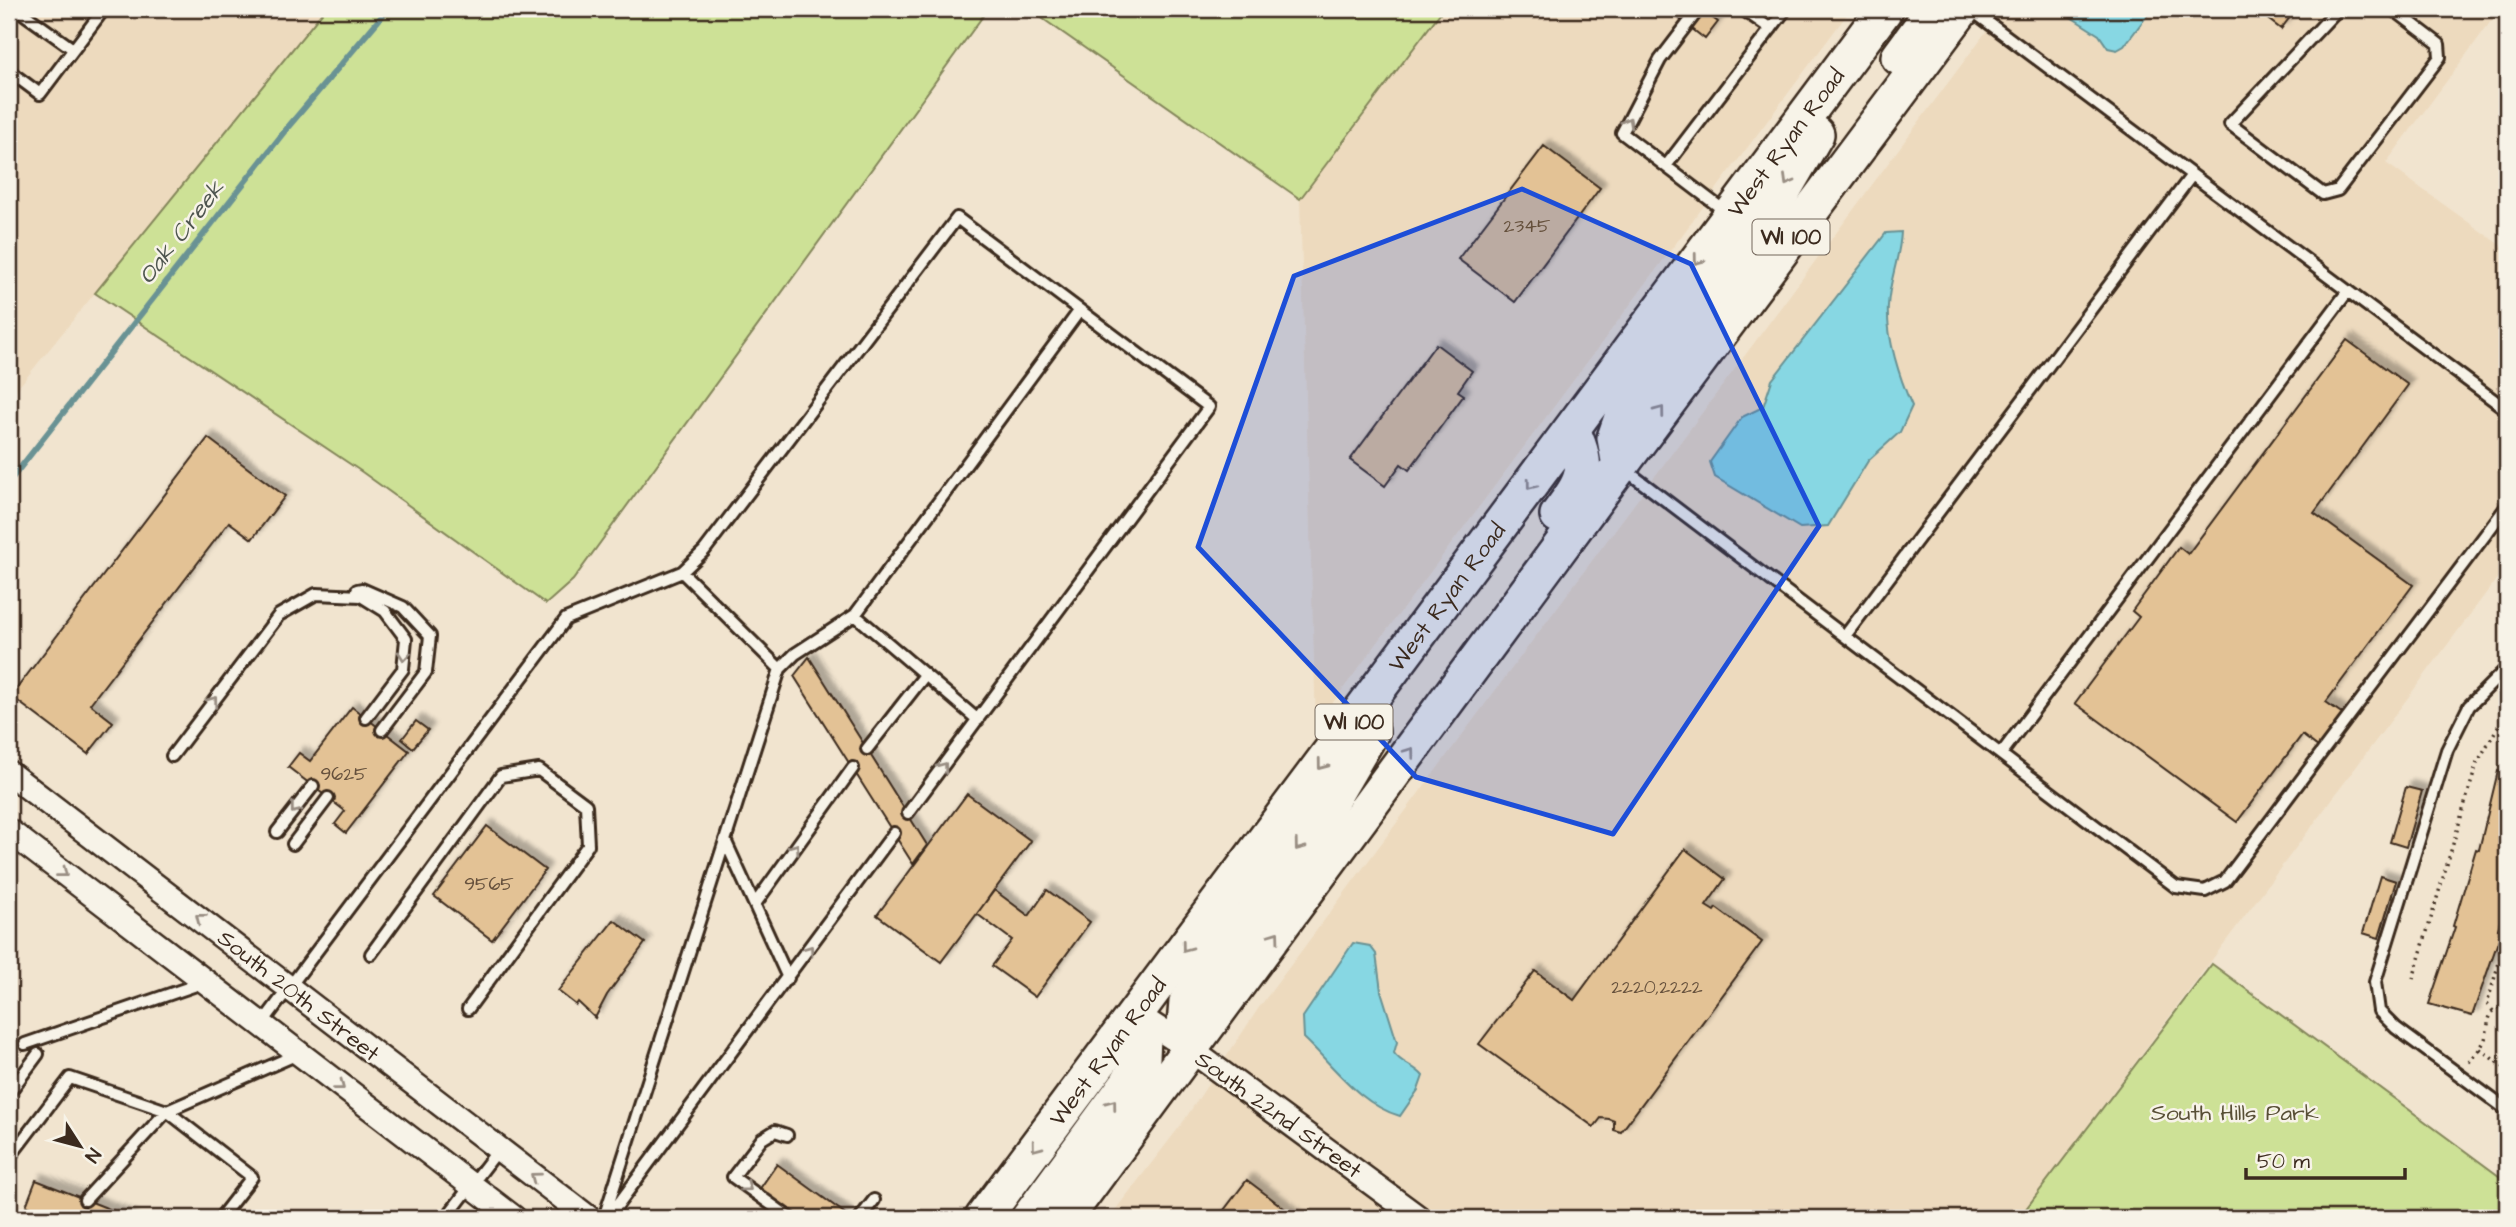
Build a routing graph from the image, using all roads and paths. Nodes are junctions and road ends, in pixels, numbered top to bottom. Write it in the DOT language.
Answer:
graph roads {
  1 [pos="18,9"];
  2 [pos="104,9"];
  3 [pos="1699,9"];
  4 [pos="1742,9"];
  5 [pos="1786,9"];
  6 [pos="1885,9"];
  7 [pos="1927,9"];
  8 [pos="1962,9"];
  9 [pos="1970,9"];
  10 [pos="2338,9"];
  11 [pos="2393,9"];
  12 [pos="1771,29"];
  13 [pos="73,49"];
  14 [pos="1851,54"];
  15 [pos="9,71"];
  16 [pos="1666,166"];
  17 [pos="2192,175"];
  18 [pos="1731,216"];
  19 [pos="1795,231"];
  20 [pos="2348,291"];
  21 [pos="1080,310"];
  22 [pos="2507,410"];
  23 [pos="1596,448"];
  24 [pos="2507,506"];
  25 [pos="682,572"];
  26 [pos="316,594"];
  27 [pos="855,615"];
  28 [pos="1845,636"];
  29 [pos="1417,638"];
  30 [pos="2507,668"];
  31 [pos="780,669"];
  32 [pos="925,675"];
  33 [pos="1454,692"];
  34 [pos="2507,713"];
  35 [pos="366,718"];
  36 [pos="978,720"];
  37 [pos="382,730"];
  38 [pos="867,749"];
  39 [pos="2001,754"];
  40 [pos="172,756"];
  41 [pos="853,768"];
  42 [pos="9,773"];
  43 [pos="313,786"];
  44 [pos="328,798"];
  45 [pos="908,813"];
  46 [pos="9,831"];
  47 [pos="277,832"];
  48 [pos="894,833"];
  49 [pos="725,840"];
  50 [pos="293,844"];
  51 [pos="755,904"];
  52 [pos="2507,935"];
  53 [pos="371,954"];
  54 [pos="788,978"];
  55 [pos="2413,979"];
  56 [pos="205,982"];
  57 [pos="290,987"];
  58 [pos="2507,1005"];
  59 [pos="468,1009"];
  60 [pos="2493,1012"];
  61 [pos="1136,1014"];
  62 [pos="261,1025"];
  63 [pos="24,1044"];
  64 [pos="2480,1048"];
  65 [pos="1191,1050"];
  66 [pos="38,1054"];
  67 [pos="298,1054"];
  68 [pos="2507,1070"];
  69 [pos="2459,1074"];
  70 [pos="9,1093"];
  71 [pos="2507,1110"];
  72 [pos="167,1111"];
  73 [pos="787,1135"];
  74 [pos="499,1149"];
  75 [pos="9,1158"];
  76 [pos="470,1186"];
  77 [pos="85,1200"];
  78 [pos="874,1200"];
  79 [pos="220,1218"];
  80 [pos="446,1218"];
  81 [pos="514,1218"];
  82 [pos="589,1218"];
  83 [pos="606,1218"];
  84 [pos="790,1218"];
  85 [pos="860,1218"];
  86 [pos="983,1218"];
  87 [pos="1029,1218"];
  88 [pos="1065,1218"];
  89 [pos="1419,1218"];
  1 -- 13 [label="lane"];
  2 -- 13 [label="lane"];
  16 -- 3 [label="lane, one-way"];
  4 -- 12 [label="lane"];
  5 -- 12 [label="lane"];
  6 -- 14 [label="main road, West Ryan Road / WI 100"];
  7 -- 19 [label="main road"];
  8 -- 19 [label="main road, West Ryan Road / WI 100"];
  9 -- 17 [label="lane"];
  10 -- 11 [label="lane"];
  12 -- 16 [label="lane"];
  13 -- 15 [label="lane"];
  14 -- 18 [label="main road, West Ryan Road / WI 100"];
  14 -- 23 [label="main road, one-way"];
  16 -- 18 [label="lane"];
  17 -- 20 [label="lane"];
  17 -- 28 [label="lane"];
  18 -- 23 [label="main road, West Ryan Road / WI 100, one-way"];
  23 -- 19 [label="main road, West Ryan Road / WI 100, one-way"];
  20 -- 22 [label="lane"];
  20 -- 39 [label="lane"];
  21 -- 25 [label="lane"];
  21 -- 27 [label="lane"];
  21 -- 36 [label="lane"];
  23 -- 28 [label="lane"];
  23 -- 29 [label="main road, West Ryan Road / WI 100, one-way"];
  23 -- 33 [label="main road, West Ryan Road / WI 100"];
  23 -- 33 [label="main road"];
  24 -- 39 [label="lane"];
  25 -- 31 [label="lane"];
  25 -- 57 [label="lane"];
  26 -- 35 [label="lane, one-way"];
  26 -- 37 [label="lane"];
  40 -- 26 [label="lane, one-way"];
  27 -- 31 [label="lane"];
  27 -- 32 [label="lane"];
  28 -- 39 [label="lane"];
  29 -- 61 [label="main road, West Ryan Road / WI 100, one-way"];
  29 -- 65 [label="main road, one-way"];
  30 -- 69 [label="lane"];
  31 -- 49 [label="lane"];
  32 -- 36 [label="lane"];
  32 -- 38 [label="lane"];
  65 -- 33 [label="main road, West Ryan Road / WI 100, one-way"];
  34 -- 55 [label="path"];
  45 -- 36 [label="lane, one-way"];
  51 -- 41 [label="lane, one-way"];
  57 -- 42 [label="street, South 20th Street, one-way"];
  43 -- 47 [label="lane, one-way"];
  44 -- 50 [label="lane"];
  46 -- 56 [label="street, South 20th Street, one-way"];
  54 -- 48 [label="lane, one-way"];
  49 -- 51 [label="lane"];
  49 -- 83 [label="lane"];
  51 -- 54 [label="lane"];
  52 -- 60 [label="path"];
  53 -- 59 [label="lane"];
  54 -- 83 [label="lane"];
  56 -- 62 [label="street, South 20th Street"];
  56 -- 63 [label="lane"];
  57 -- 62 [label="lane"];
  57 -- 74 [label="street, South 20th Street"];
  58 -- 60 [label="path"];
  60 -- 64 [label="path"];
  61 -- 65 [label="street, South 22nd Street"];
  61 -- 86 [label="main road, West Ryan Road / WI 100, one-way"];
  87 -- 61 [label="main road, one-way"];
  62 -- 67 [label="street, South 20th Street"];
  64 -- 68 [label="path"];
  64 -- 69 [label="path"];
  65 -- 88 [label="main road, West Ryan Road / WI 100"];
  65 -- 89 [label="street, South 22nd Street"];
  66 -- 70 [label="lane"];
  67 -- 72 [label="lane"];
  67 -- 76 [label="street, South 20th Street, one-way"];
  69 -- 71 [label="lane"];
  72 -- 75 [label="lane"];
  72 -- 77 [label="lane"];
  72 -- 79 [label="lane"];
  73 -- 84 [label="lane, one-way"];
  74 -- 76 [label="lane"];
  82 -- 74 [label="street, South 20th Street, one-way"];
  76 -- 80 [label="lane"];
  76 -- 81 [label="street, South 20th Street"];
  78 -- 85 [label="lane"];
}
